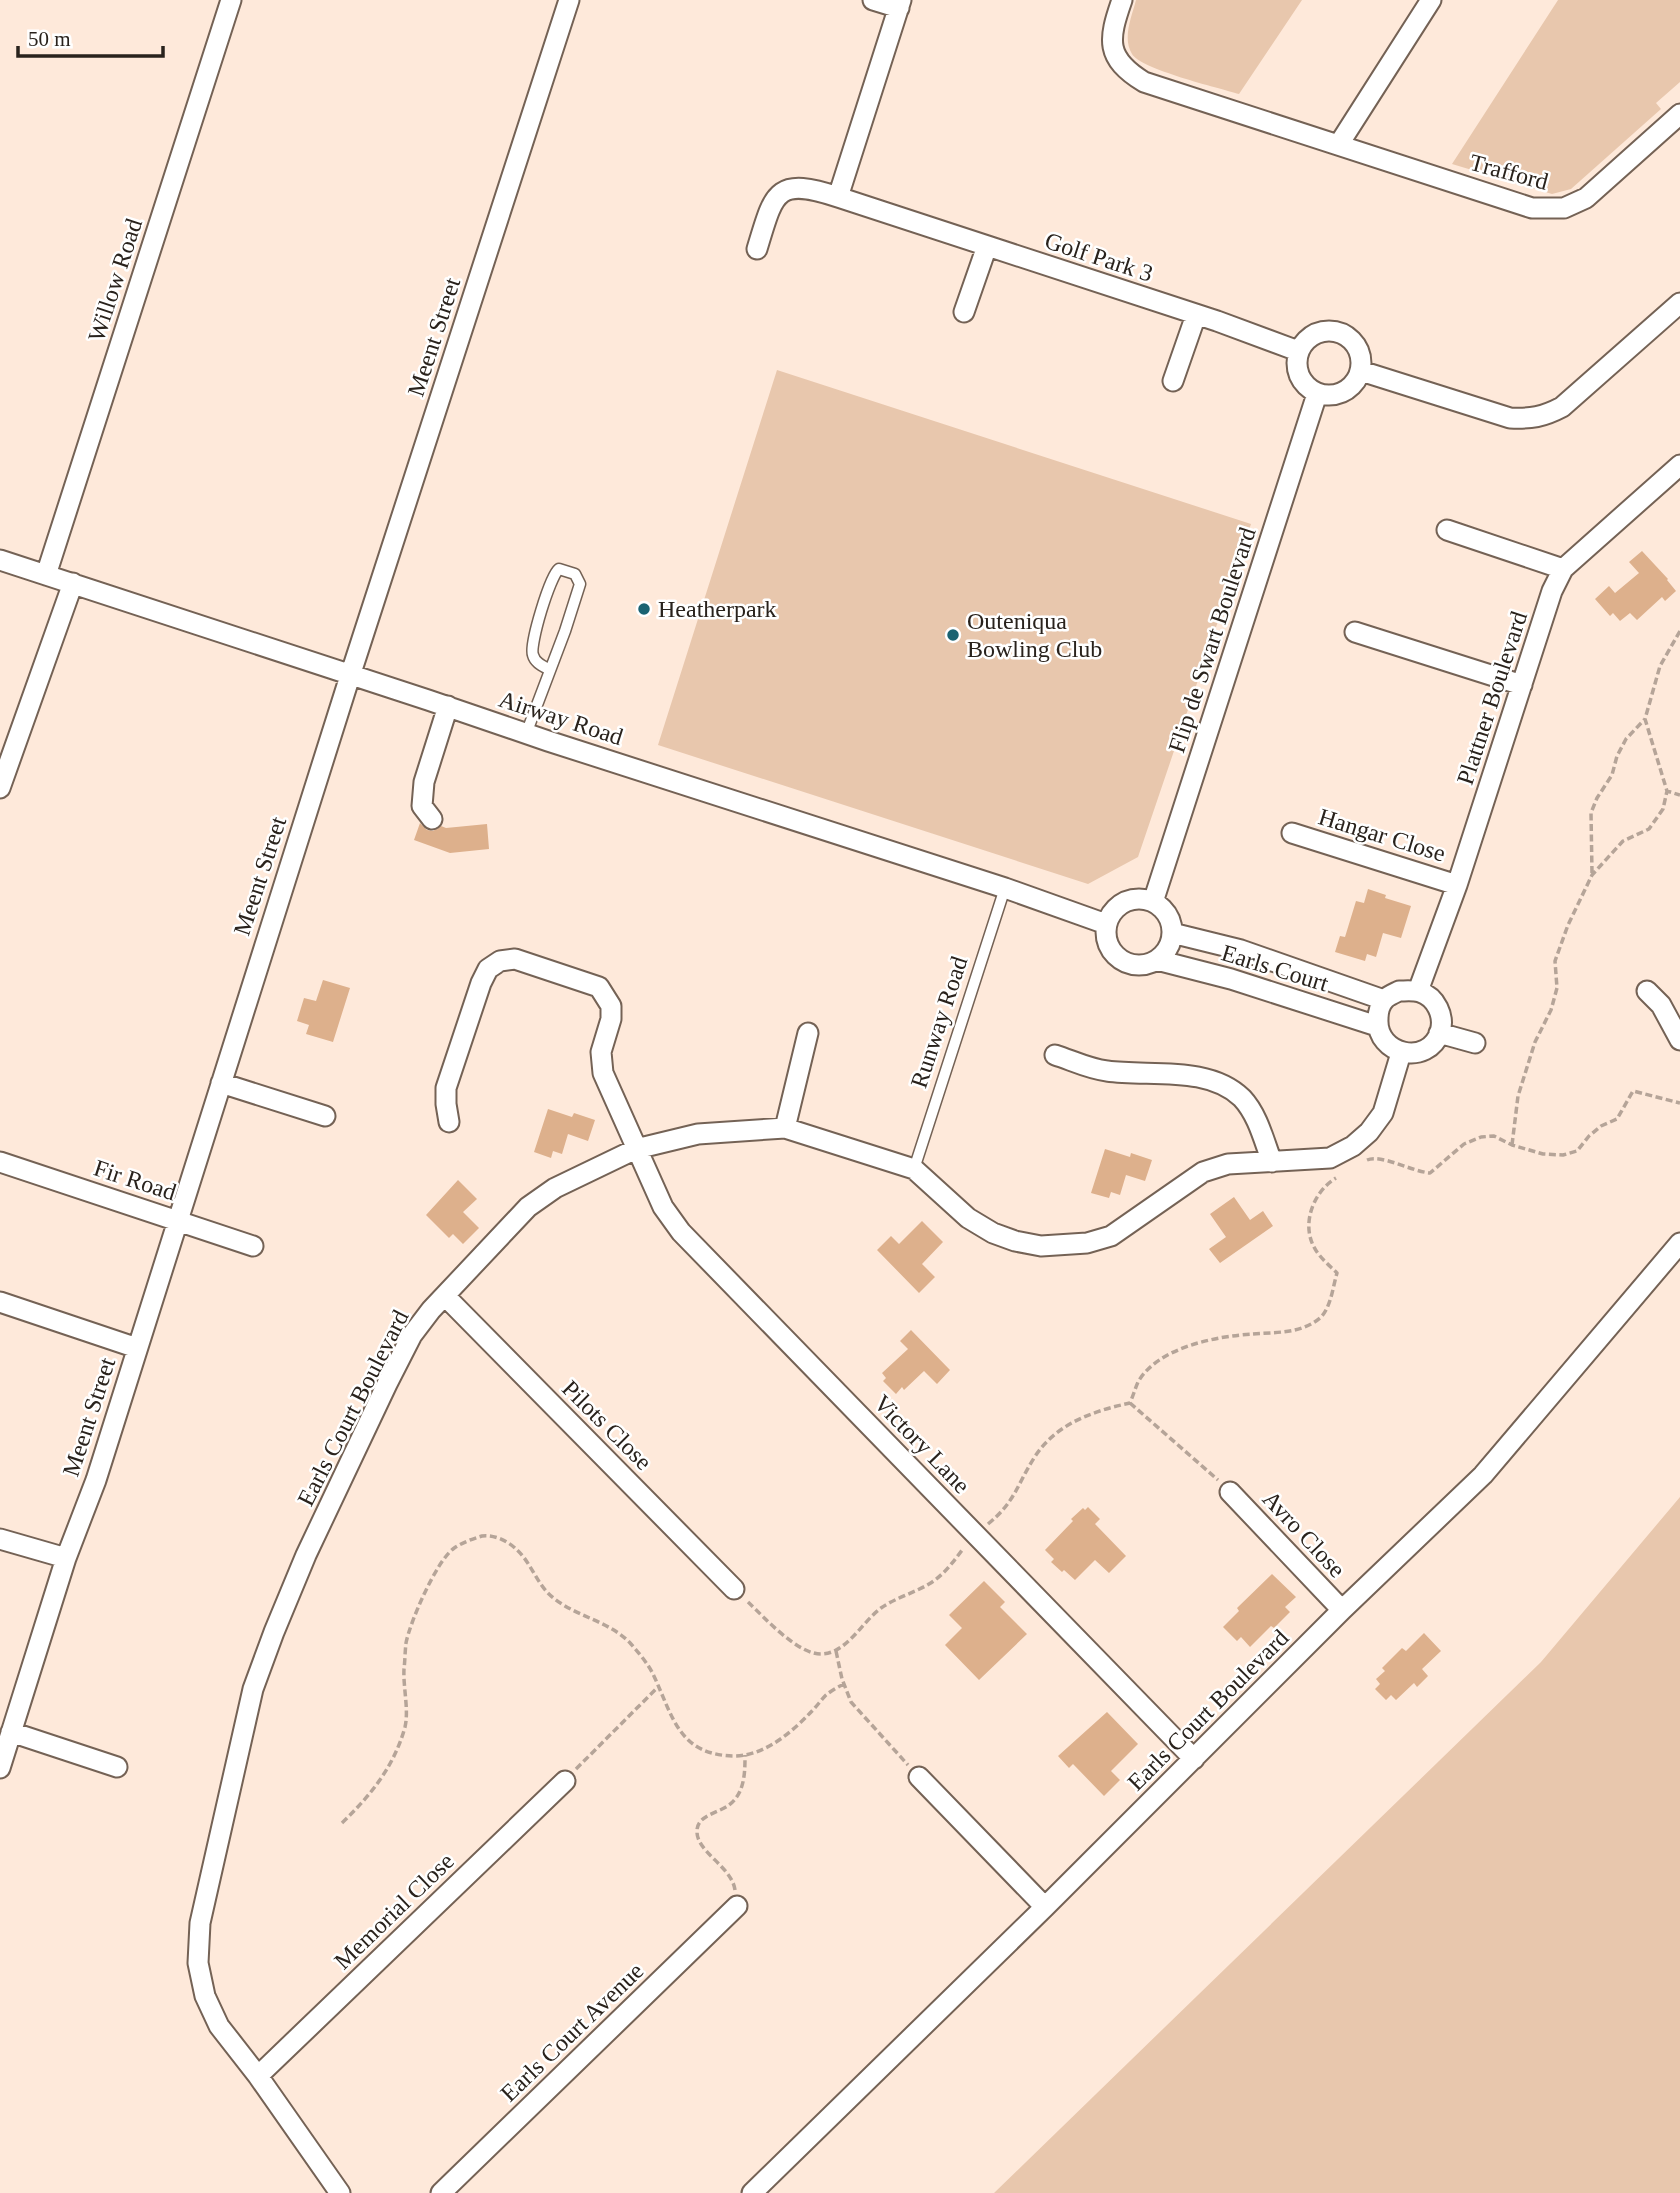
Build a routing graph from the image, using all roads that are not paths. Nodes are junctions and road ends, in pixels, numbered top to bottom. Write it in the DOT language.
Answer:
graph roads {
  1 [pos="231,0"];
  2 [pos="569,0"];
  3 [pos="873,0"];
  4 [pos="1122,0"];
  5 [pos="1431,0"];
  6 [pos="900,4"];
  7 [pos="1680,114"];
  8 [pos="1339,144"];
  9 [pos="838,197"];
  10 [pos="986,246"];
  11 [pos="757,249"];
  12 [pos="1680,303"];
  13 [pos="964,312"];
  14 [pos="1196,315"];
  15 [pos="1298,351"];
  16 [pos="1362,371"];
  17 [pos="1173,381"];
  18 [pos="1317,394"];
  19 [pos="1680,465"];
  20 [pos="1447,530"];
  21 [pos="0,560"];
  22 [pos="1563,569"];
  23 [pos="46,575"];
  24 [pos="73,583"];
  25 [pos="1355,632"];
  26 [pos="550,670"];
  27 [pos="350,676"];
  28 [pos="1522,685"];
  29 [pos="448,706"];
  30 [pos="526,734"];
  31 [pos="0,788"];
  32 [pos="432,819"];
  33 [pos="1292,833"];
  34 [pos="1457,885"];
  35 [pos="1005,888"];
  36 [pos="1153,902"];
  37 [pos="1106,924"];
  38 [pos="1172,933"];
  39 [pos="1157,960"];
  40 [pos="1419,991"];
  41 [pos="1647,991"];
  42 [pos="1384,1000"];
  43 [pos="1377,1026"];
  44 [pos="808,1033"];
  45 [pos="1439,1033"];
  46 [pos="1680,1041"];
  47 [pos="1475,1043"];
  48 [pos="1401,1053"];
  49 [pos="1055,1055"];
  50 [pos="221,1083"];
  51 [pos="325,1116"];
  52 [pos="449,1122"];
  53 [pos="785,1128"];
  54 [pos="636,1149"];
  55 [pos="0,1162"];
  56 [pos="1272,1162"];
  57 [pos="914,1169"];
  58 [pos="177,1220"];
  59 [pos="1680,1243"];
  60 [pos="253,1246"];
  61 [pos="444,1296"];
  62 [pos="0,1303"];
  63 [pos="137,1348"];
  64 [pos="1230,1492"];
  65 [pos="0,1539"];
  66 [pos="66,1558"];
  67 [pos="734,1589"];
  68 [pos="1342,1610"];
  69 [pos="11,1732"];
  70 [pos="1194,1759"];
  71 [pos="117,1767"];
  72 [pos="0,1768"];
  73 [pos="919,1777"];
  74 [pos="565,1781"];
  75 [pos="737,1906"];
  76 [pos="1045,1907"];
  77 [pos="258,2076"];
  78 [pos="340,2193"];
  79 [pos="441,2193"];
  80 [pos="752,2193"];
  1 -- 23 [label="street, Willow Road"];
  2 -- 27 [label="street, Meent Street"];
  3 -- 6 [label="street"];
  4 -- 8 [label="street, Trafford"];
  5 -- 8 [label="street"];
  6 -- 9 [label="street"];
  7 -- 8 [label="street, Trafford"];
  9 -- 10 [label="street, Golf Park 3"];
  9 -- 11 [label="street, Golf Park 3"];
  10 -- 13 [label="street"];
  10 -- 14 [label="street, Golf Park 3"];
  12 -- 16 [label="street"];
  14 -- 15 [label="street, Golf Park 3"];
  14 -- 17 [label="street"];
  15 -- 16 [label="street"];
  15 -- 18 [label="street"];
  16 -- 18 [label="street"];
  18 -- 36 [label="street, Flip de Swart Boulevard"];
  19 -- 22 [label="street, Plattner Boulevard"];
  20 -- 22 [label="street"];
  21 -- 23 [label="street, Airway Road"];
  22 -- 28 [label="street, Plattner Boulevard"];
  23 -- 24 [label="street, Airway Road"];
  24 -- 27 [label="street, Airway Road"];
  24 -- 31 [label="street"];
  25 -- 28 [label="street"];
  26 -- 26 [label="lane"];
  26 -- 30 [label="lane"];
  27 -- 29 [label="street, Airway Road"];
  27 -- 50 [label="street, Meent Street"];
  28 -- 34 [label="street, Plattner Boulevard"];
  29 -- 30 [label="street, Airway Road"];
  29 -- 32 [label="street"];
  30 -- 35 [label="street, Airway Road"];
  33 -- 34 [label="street, Hangar Close"];
  34 -- 40 [label="street, Plattner Boulevard"];
  35 -- 37 [label="street, Airway Road"];
  35 -- 57 [label="lane, Runway Road"];
  36 -- 37 [label="street"];
  36 -- 38 [label="street"];
  37 -- 39 [label="street"];
  38 -- 39 [label="street"];
  38 -- 42 [label="street, Earls Court"];
  39 -- 43 [label="street, Earls Court"];
  40 -- 42 [label="street"];
  40 -- 45 [label="street"];
  41 -- 46 [label="street"];
  42 -- 43 [label="street"];
  43 -- 48 [label="street"];
  44 -- 53 [label="street"];
  45 -- 47 [label="street"];
  45 -- 48 [label="street"];
  48 -- 56 [label="street, Earls Court Boulevard"];
  49 -- 56 [label="street"];
  50 -- 51 [label="street"];
  50 -- 58 [label="street, Meent Street"];
  52 -- 54 [label="street, Victory Lane"];
  53 -- 54 [label="street, Earls Court Boulevard"];
  53 -- 57 [label="street, Earls Court Boulevard"];
  54 -- 61 [label="street, Earls Court Boulevard"];
  54 -- 70 [label="street, Victory Lane"];
  55 -- 58 [label="street, Fir Road"];
  56 -- 57 [label="street, Earls Court Boulevard"];
  58 -- 60 [label="street, Fir Road"];
  58 -- 63 [label="street, Meent Street"];
  59 -- 68 [label="street, Earls Court Boulevard"];
  61 -- 67 [label="street, Pilots Close"];
  61 -- 77 [label="street, Earls Court Boulevard"];
  62 -- 63 [label="street"];
  63 -- 66 [label="street, Meent Street"];
  64 -- 68 [label="street, Avro Close"];
  65 -- 66 [label="street"];
  66 -- 69 [label="street, Meent Street"];
  68 -- 70 [label="street, Earls Court Boulevard"];
  69 -- 71 [label="street"];
  69 -- 72 [label="street, Meent Street"];
  70 -- 76 [label="street, Earls Court Boulevard"];
  73 -- 76 [label="street"];
  74 -- 77 [label="street, Memorial Close"];
  75 -- 79 [label="street, Earls Court Avenue"];
  76 -- 80 [label="street, Earls Court Boulevard"];
  77 -- 78 [label="street, Earls Court Boulevard"];
}
